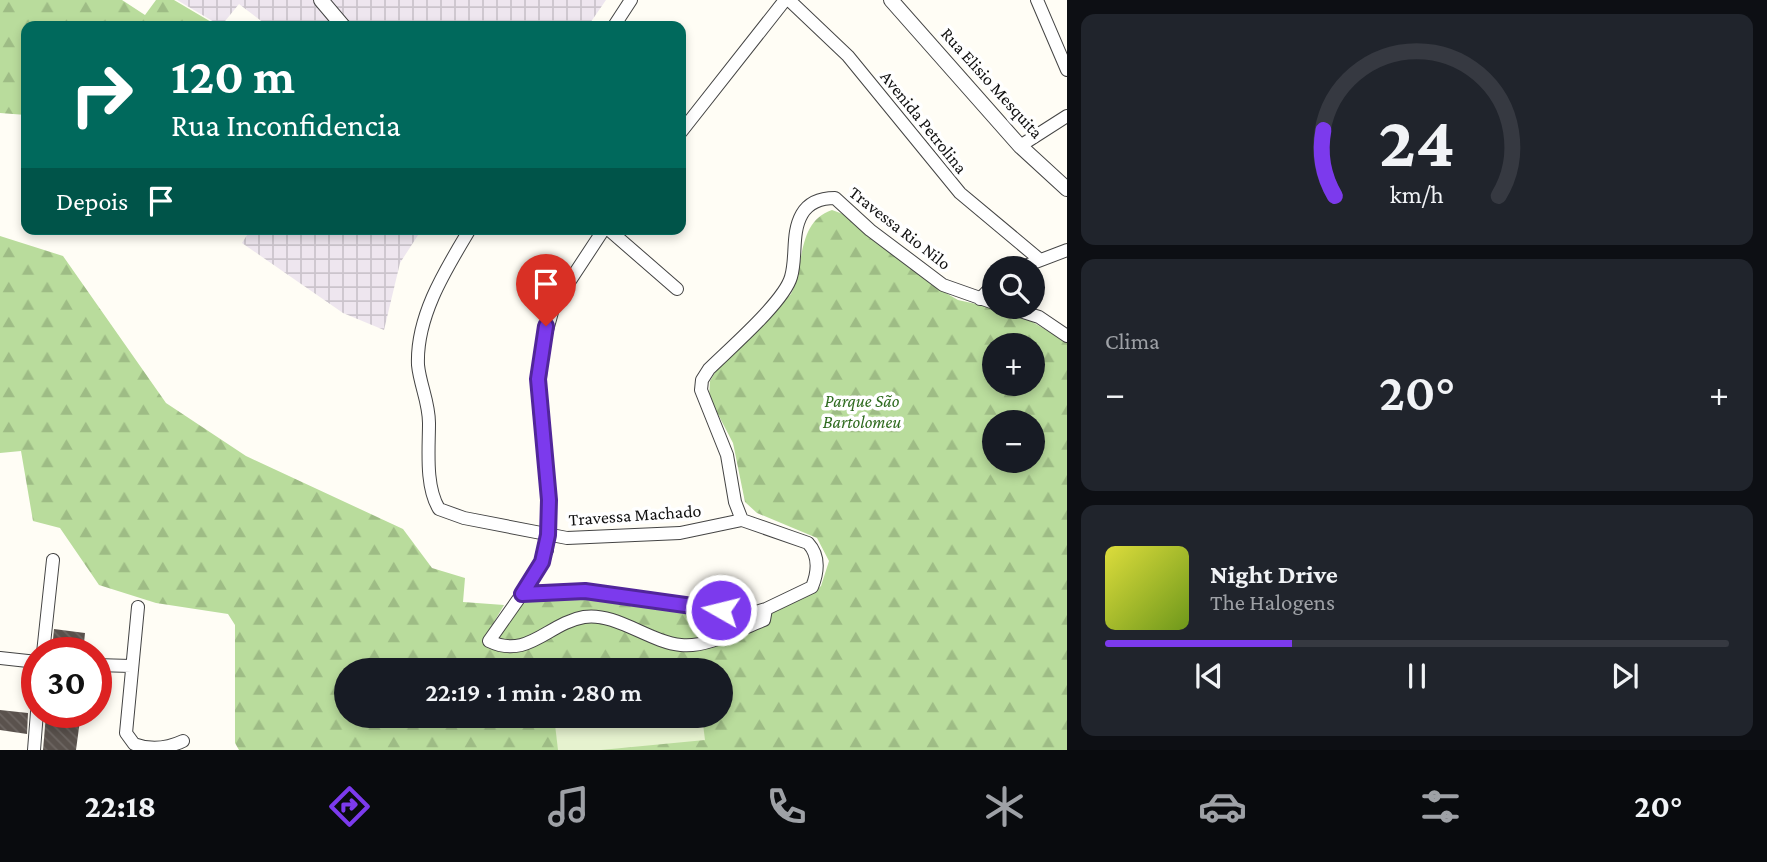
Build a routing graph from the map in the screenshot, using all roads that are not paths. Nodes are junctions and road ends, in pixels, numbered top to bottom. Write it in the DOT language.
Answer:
graph roads {
  1 [pos="321,0"];
  2 [pos="631,0"];
  3 [pos="787,0"];
  4 [pos="891,0"];
  5 [pos="1037,0"];
  6 [pos="339,21"];
  7 [pos="617,21"];
  8 [pos="1067,70"];
  9 [pos="1067,116"];
  10 [pos="686,126"];
  11 [pos="1020,146"];
  12 [pos="1064,182"];
  13 [pos="466,235"];
  14 [pos="602,235"];
  15 [pos="613,235"];
  16 [pos="1067,250"];
  17 [pos="1035,256"];
  18 [pos="1045,257"];
  19 [pos="677,289"];
  20 [pos="980,299"];
  21 [pos="1042,319"];
  22 [pos="1067,336"];
  23 [pos="742,520"];
  24 [pos="548,535"];
  25 [pos="52,560"];
  26 [pos="522,594"];
  27 [pos="138,607"];
  28 [pos="766,609"];
  29 [pos="45,637"];
  30 [pos="0,658"];
  31 [pos="21,660"];
  32 [pos="112,665"];
  33 [pos="131,666"];
  34 [pos="35,728"];
  35 [pos="183,741"];
  36 [pos="33,750"];
  1 -- 6 [label="street"];
  2 -- 7 [label="street"];
  3 -- 10 [label="street"];
  3 -- 17 [label="street, Avenida Petrolina"];
  4 -- 11 [label="street, Rua Elisio Mesquita"];
  5 -- 8 [label="street"];
  9 -- 11 [label="street"];
  11 -- 12 [label="street, Rua Elisio Mesquita"];
  13 -- 24 [label="street, Travessa Machado"];
  14 -- 24 [label="street"];
  15 -- 19 [label="street"];
  16 -- 18 [label="street"];
  20 -- 23 [label="street, Travessa Rio Nilo"];
  21 -- 22 [label="street"];
  23 -- 24 [label="street, Travessa Machado"];
  23 -- 28 [label="street"];
  24 -- 26 [label="street"];
  25 -- 29 [label="street"];
  26 -- 28 [label="street"];
  26 -- 28 [label="street"];
  27 -- 33 [label="street"];
  30 -- 31 [label="street"];
  32 -- 33 [label="street"];
  33 -- 35 [label="street"];
  34 -- 36 [label="street"];
}
